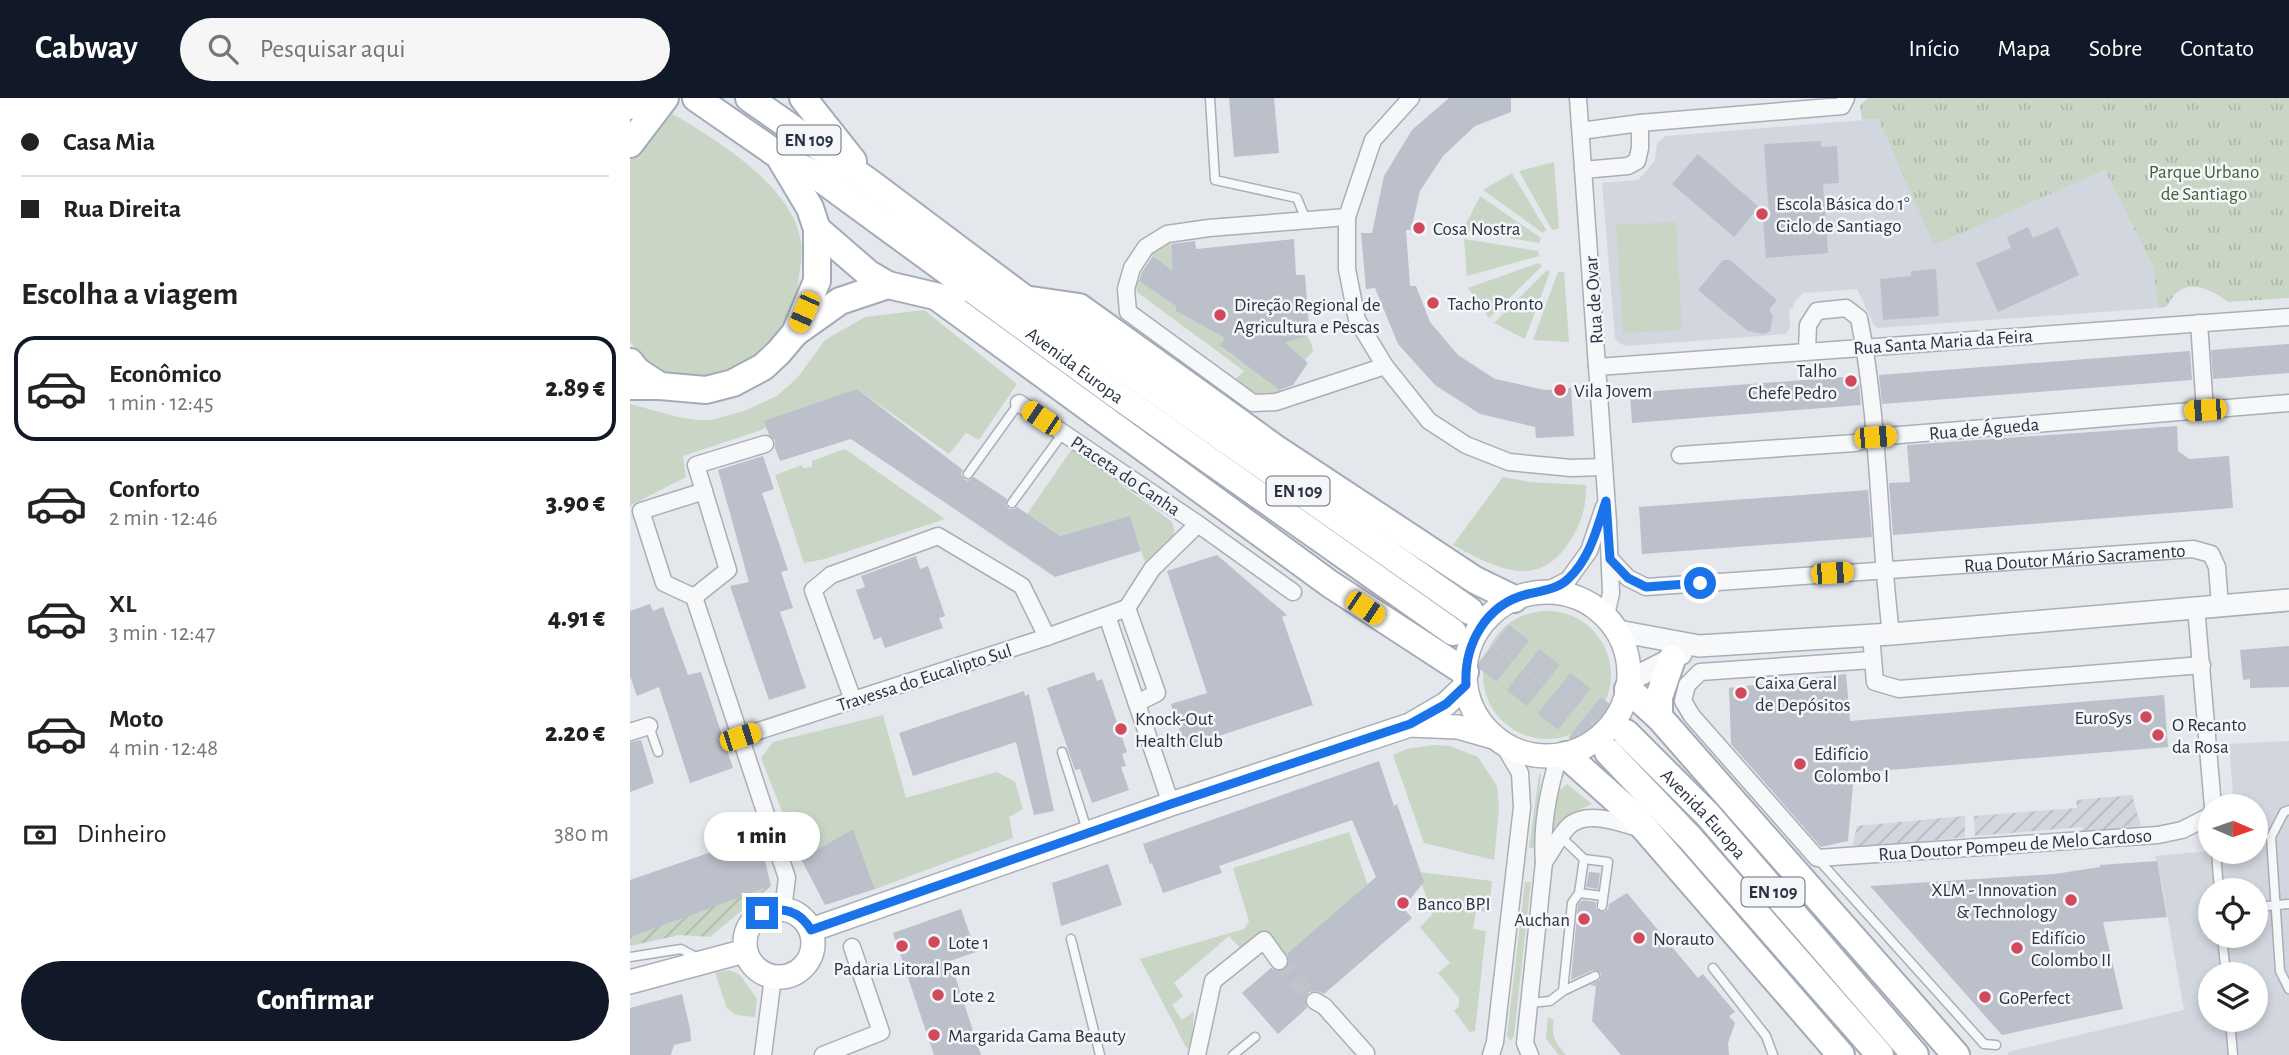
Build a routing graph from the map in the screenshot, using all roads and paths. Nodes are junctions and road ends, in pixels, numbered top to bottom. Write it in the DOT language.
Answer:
graph roads {
  1 [pos="636,98"];
  2 [pos="665,98"];
  3 [pos="695,98"];
  4 [pos="749,98"];
  5 [pos="803,98"];
  6 [pos="1210,98"];
  7 [pos="1411,98"];
  8 [pos="1578,98"];
  9 [pos="1844,102"];
  10 [pos="630,106"];
  11 [pos="1640,123"];
  12 [pos="1581,131"];
  13 [pos="630,144"];
  14 [pos="778,155"];
  15 [pos="1583,170"];
  16 [pos="869,183"];
  17 [pos="1347,217"];
  18 [pos="1306,220"];
  19 [pos="817,229"];
  20 [pos="888,285"];
  21 [pos="936,297"];
  22 [pos="1025,299"];
  23 [pos="2289,317"];
  24 [pos="2199,323"];
  25 [pos="795,333"];
  26 [pos="1864,346"];
  27 [pos="1807,351"];
  28 [pos="630,362"];
  29 [pos="1385,366"];
  30 [pos="1598,367"];
  31 [pos="1086,371"];
  32 [pos="630,386"];
  33 [pos="660,386"];
  34 [pos="1019,403"];
  35 [pos="2289,403"];
  36 [pos="2205,410"];
  37 [pos="1063,433"];
  38 [pos="1875,437"];
  39 [pos="765,444"];
  40 [pos="1680,455"];
  41 [pos="1604,467"];
  42 [pos="968,474"];
  43 [pos="704,491"];
  44 [pos="1606,501"];
  45 [pos="1012,503"];
  46 [pos="1198,524"];
  47 [pos="1610,559"];
  48 [pos="1885,570"];
  49 [pos="1293,592"];
  50 [pos="1544,592"];
  51 [pos="694,597"];
  52 [pos="1514,599"];
  53 [pos="2289,600"];
  54 [pos="2220,606"];
  55 [pos="2196,607"];
  56 [pos="1127,608"];
  57 [pos="1470,611"];
  58 [pos="1107,616"];
  59 [pos="1612,624"];
  60 [pos="1453,632"];
  61 [pos="1881,634"];
  62 [pos="1047,637"];
  63 [pos="1699,646"];
  64 [pos="1672,659"];
  65 [pos="1872,660"];
  66 [pos="2202,665"];
  67 [pos="1465,679"];
  68 [pos="1629,684"];
  69 [pos="853,700"];
  70 [pos="1137,703"];
  71 [pos="1660,717"];
  72 [pos="1410,724"];
  73 [pos="649,726"];
  74 [pos="631,730"];
  75 [pos="740,737"];
  76 [pos="1498,740"];
  77 [pos="658,752"];
  78 [pos="1062,752"];
  79 [pos="1562,756"];
  80 [pos="2212,794"];
  81 [pos="1171,804"];
  82 [pos="2289,810"];
  83 [pos="2198,822"];
  84 [pos="1647,831"];
  85 [pos="1088,833"];
  86 [pos="1560,836"];
  87 [pos="1817,858"];
  88 [pos="1584,859"];
  89 [pos="1544,862"];
  90 [pos="1579,893"];
  91 [pos="2289,904"];
  92 [pos="2268,906"];
  93 [pos="2274,906"];
  94 [pos="783,909"];
  95 [pos="811,930"];
  96 [pos="1071,939"];
  97 [pos="852,947"];
  98 [pos="745,951"];
  99 [pos="630,957"];
  100 [pos="1279,961"];
  101 [pos="706,962"];
  102 [pos="1713,968"];
  103 [pos="1595,976"];
  104 [pos="774,977"];
  105 [pos="630,982"];
  106 [pos="2289,989"];
  107 [pos="1563,991"];
  108 [pos="1315,1001"];
  109 [pos="1529,1003"];
  110 [pos="2231,1032"];
  111 [pos="1255,1037"];
  112 [pos="1996,1045"];
  113 [pos="1366,1053"];
  114 [pos="763,1055"];
  115 [pos="823,1055"];
  116 [pos="1100,1055"];
  117 [pos="1197,1055"];
  118 [pos="1233,1055"];
  119 [pos="1491,1055"];
  120 [pos="1530,1055"];
  121 [pos="1773,1055"];
  122 [pos="1841,1055"];
  123 [pos="1880,1055"];
  124 [pos="1915,1055"];
  125 [pos="1955,1055"];
  126 [pos="2233,1055"];
  1 -- 10 [label="main road"];
  2 -- 13 [label="main road"];
  3 -- 14 [label="main road, Avenida Europa / EN 109"];
  4 -- 16 [label="main road, Avenida Europa / EN 109"];
  5 -- 16 [label="main road"];
  6 -- 18 [label="lane"];
  7 -- 17 [label="street"];
  8 -- 12 [label="street, Rua de Ovar"];
  9 -- 11 [label="street"];
  11 -- 12 [label="street"];
  11 -- 15 [label="street"];
  12 -- 15 [label="street, Rua de Ovar"];
  14 -- 19 [label="main road"];
  14 -- 31 [label="main road, Avenida Europa / EN 109"];
  15 -- 30 [label="street, Rua de Ovar"];
  16 -- 22 [label="main road, Avenida Europa / EN 109"];
  17 -- 18 [label="street"];
  17 -- 29 [label="street"];
  18 -- 29 [label="street"];
  19 -- 20 [label="main road"];
  19 -- 25 [label="main road"];
  20 -- 21 [label="main road"];
  20 -- 25 [label="main road"];
  21 -- 31 [label="main road"];
  21 -- 67 [label="main road"];
  22 -- 52 [label="main road"];
  22 -- 57 [label="main road, Avenida Europa / EN 109"];
  23 -- 24 [label="street, Rua Santa Maria da Feira"];
  24 -- 26 [label="street, Rua Santa Maria da Feira"];
  24 -- 36 [label="street"];
  25 -- 33 [label="main road"];
  26 -- 27 [label="street, Rua Santa Maria da Feira"];
  26 -- 27 [label="street"];
  26 -- 38 [label="street"];
  27 -- 30 [label="street, Rua Santa Maria da Feira"];
  28 -- 33 [label="main road"];
  29 -- 41 [label="street"];
  30 -- 41 [label="street, Rua de Ovar"];
  31 -- 60 [label="main road, Avenida Europa / EN 109"];
  32 -- 33 [label="main road"];
  34 -- 37 [label="street, Praceta do Canha"];
  34 -- 42 [label="lane"];
  35 -- 36 [label="street, Rua de Águeda"];
  36 -- 38 [label="street, Rua de Águeda"];
  37 -- 45 [label="lane"];
  37 -- 46 [label="street, Praceta do Canha"];
  38 -- 40 [label="street, Rua de Águeda"];
  38 -- 48 [label="street"];
  39 -- 43 [label="street"];
  41 -- 44 [label="street, Rua de Ovar"];
  43 -- 51 [label="street"];
  43 -- 51 [label="street"];
  44 -- 47 [label="street, Rua de Ovar"];
  44 -- 50 [label="street, Rua de Ovar"];
  46 -- 49 [label="street, Praceta do Canha"];
  46 -- 56 [label="street, Praceta do Canha"];
  47 -- 48 [label="street, Rua Doutor Mário Sacramento"];
  47 -- 59 [label="street, Rua de Ovar"];
  48 -- 54 [label="street, Rua Doutor Mário Sacramento"];
  48 -- 61 [label="street"];
  50 -- 52 [label="main road"];
  50 -- 59 [label="main road"];
  51 -- 75 [label="street"];
  52 -- 67 [label="main road"];
  53 -- 54 [label="street"];
  54 -- 55 [label="street"];
  55 -- 61 [label="street"];
  55 -- 66 [label="street"];
  56 -- 58 [label="street, Travessa do Eucalipto Sul"];
  56 -- 70 [label="street"];
  58 -- 62 [label="street, Travessa do Eucalipto Sul"];
  58 -- 70 [label="street"];
  59 -- 63 [label="street"];
  59 -- 68 [label="main road"];
  61 -- 63 [label="street"];
  61 -- 65 [label="street"];
  62 -- 69 [label="street, Travessa do Eucalipto Sul"];
  62 -- 69 [label="street"];
  63 -- 64 [label="street"];
  64 -- 68 [label="street"];
  64 -- 71 [label="main road"];
  65 -- 66 [label="street"];
  65 -- 87 [label="street"];
  66 -- 80 [label="street"];
  67 -- 72 [label="main road"];
  67 -- 76 [label="main road"];
  68 -- 71 [label="main road"];
  68 -- 79 [label="main road"];
  69 -- 75 [label="street, Travessa do Eucalipto Sul"];
  70 -- 81 [label="street"];
  71 -- 125 [label="main road"];
  72 -- 76 [label="main road"];
  72 -- 81 [label="main road"];
  73 -- 74 [label="street"];
  73 -- 77 [label="lane"];
  75 -- 94 [label="street"];
  76 -- 79 [label="main road"];
  76 -- 119 [label="street"];
  78 -- 85 [label="lane"];
  79 -- 84 [label="main road"];
  79 -- 89 [label="street"];
  81 -- 85 [label="main road"];
  82 -- 93 [label="lane"];
  83 -- 87 [label="street, Rua Doutor Pompeu de Melo Cardoso"];
  84 -- 86 [label="street"];
  84 -- 122 [label="main road"];
  85 -- 95 [label="main road"];
  86 -- 88 [label="lane"];
  86 -- 89 [label="street"];
  87 -- 112 [label="lane"];
  88 -- 90 [label="lane"];
  88 -- 90 [label="lane"];
  89 -- 109 [label="street"];
  90 -- 107 [label="lane"];
  91 -- 93 [label="lane"];
  92 -- 93 [label="lane"];
  93 -- 106 [label="lane"];
  94 -- 95 [label="main road"];
  94 -- 98 [label="main road"];
  95 -- 104 [label="main road"];
  96 -- 116 [label="lane"];
  97 -- 115 [label="street"];
  98 -- 101 [label="main road"];
  98 -- 104 [label="main road"];
  99 -- 101 [label="lane"];
  100 -- 117 [label="street"];
  101 -- 105 [label="main road"];
  102 -- 121 [label="lane"];
  103 -- 107 [label="lane"];
  104 -- 114 [label="street"];
  107 -- 109 [label="lane"];
  108 -- 113 [label="street"];
  109 -- 120 [label="street"];
  110 -- 126 [label="lane"];
  111 -- 118 [label="lane"];
  123 -- 124 [label="main road, Avenida Europa / EN 109"];
}
